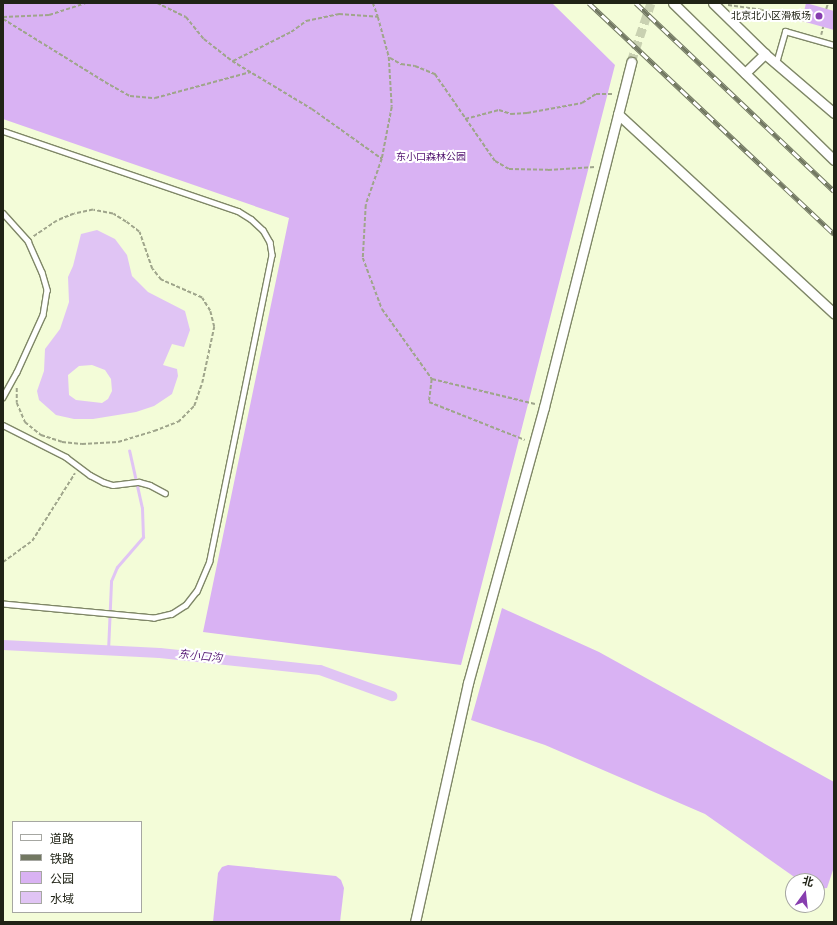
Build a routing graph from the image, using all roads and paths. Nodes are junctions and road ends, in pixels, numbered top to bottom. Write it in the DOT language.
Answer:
graph roads {
  1 [pos="87,3"];
  2 [pos="157,3"];
  3 [pos="373,3"];
  4 [pos="673,3"];
  5 [pos="712,3"];
  6 [pos="828,3"];
  7 [pos="826,9"];
  8 [pos="721,12"];
  9 [pos="378,17"];
  10 [pos="3,18"];
  11 [pos="802,21"];
  12 [pos="834,45"];
  13 [pos="765,54"];
  14 [pos="389,57"];
  15 [pos="232,62"];
  16 [pos="631,62"];
  17 [pos="776,63"];
  18 [pos="250,72"];
  19 [pos="745,73"];
  20 [pos="623,94"];
  21 [pos="834,113"];
  22 [pos="618,114"];
  23 [pos="465,118"];
  24 [pos="3,131"];
  25 [pos="382,159"];
  26 [pos="834,160"];
  27 [pos="605,166"];
  28 [pos="3,214"];
  29 [pos="28,241"];
  30 [pos="834,313"];
  31 [pos="432,379"];
  32 [pos="17,388"];
  33 [pos="3,397"];
  34 [pos="544,407"];
  35 [pos="3,425"];
  36 [pos="534,443"];
  37 [pos="78,467"];
  38 [pos="165,493"];
  39 [pos="3,562"];
  40 [pos="3,604"];
  41 [pos="415,922"];
  1 -- 10 [label="path"];
  2 -- 15 [label="path"];
  3 -- 9 [label="path"];
  4 -- 19 [label="street"];
  5 -- 8 [label="street"];
  6 -- 7 [label="path"];
  8 -- 11 [label="path"];
  8 -- 13 [label="street"];
  9 -- 14 [label="path"];
  9 -- 15 [label="path"];
  10 -- 18 [label="path"];
  12 -- 17 [label="lane"];
  13 -- 17 [label="street"];
  13 -- 19 [label="street"];
  14 -- 23 [label="path"];
  14 -- 25 [label="path"];
  15 -- 18 [label="path"];
  16 -- 20 [label="street"];
  17 -- 21 [label="street"];
  18 -- 25 [label="path"];
  19 -- 26 [label="street"];
  20 -- 22 [label="street"];
  20 -- 23 [label="path"];
  22 -- 27 [label="street"];
  22 -- 30 [label="street"];
  23 -- 27 [label="path"];
  24 -- 40 [label="lane"];
  25 -- 31 [label="path"];
  27 -- 34 [label="street"];
  28 -- 29 [label="lane"];
  29 -- 32 [label="path"];
  29 -- 33 [label="lane"];
  31 -- 34 [label="path"];
  31 -- 36 [label="path"];
  34 -- 36 [label="street"];
  35 -- 37 [label="lane"];
  36 -- 41 [label="street"];
  37 -- 38 [label="lane"];
  37 -- 39 [label="path"];
}
